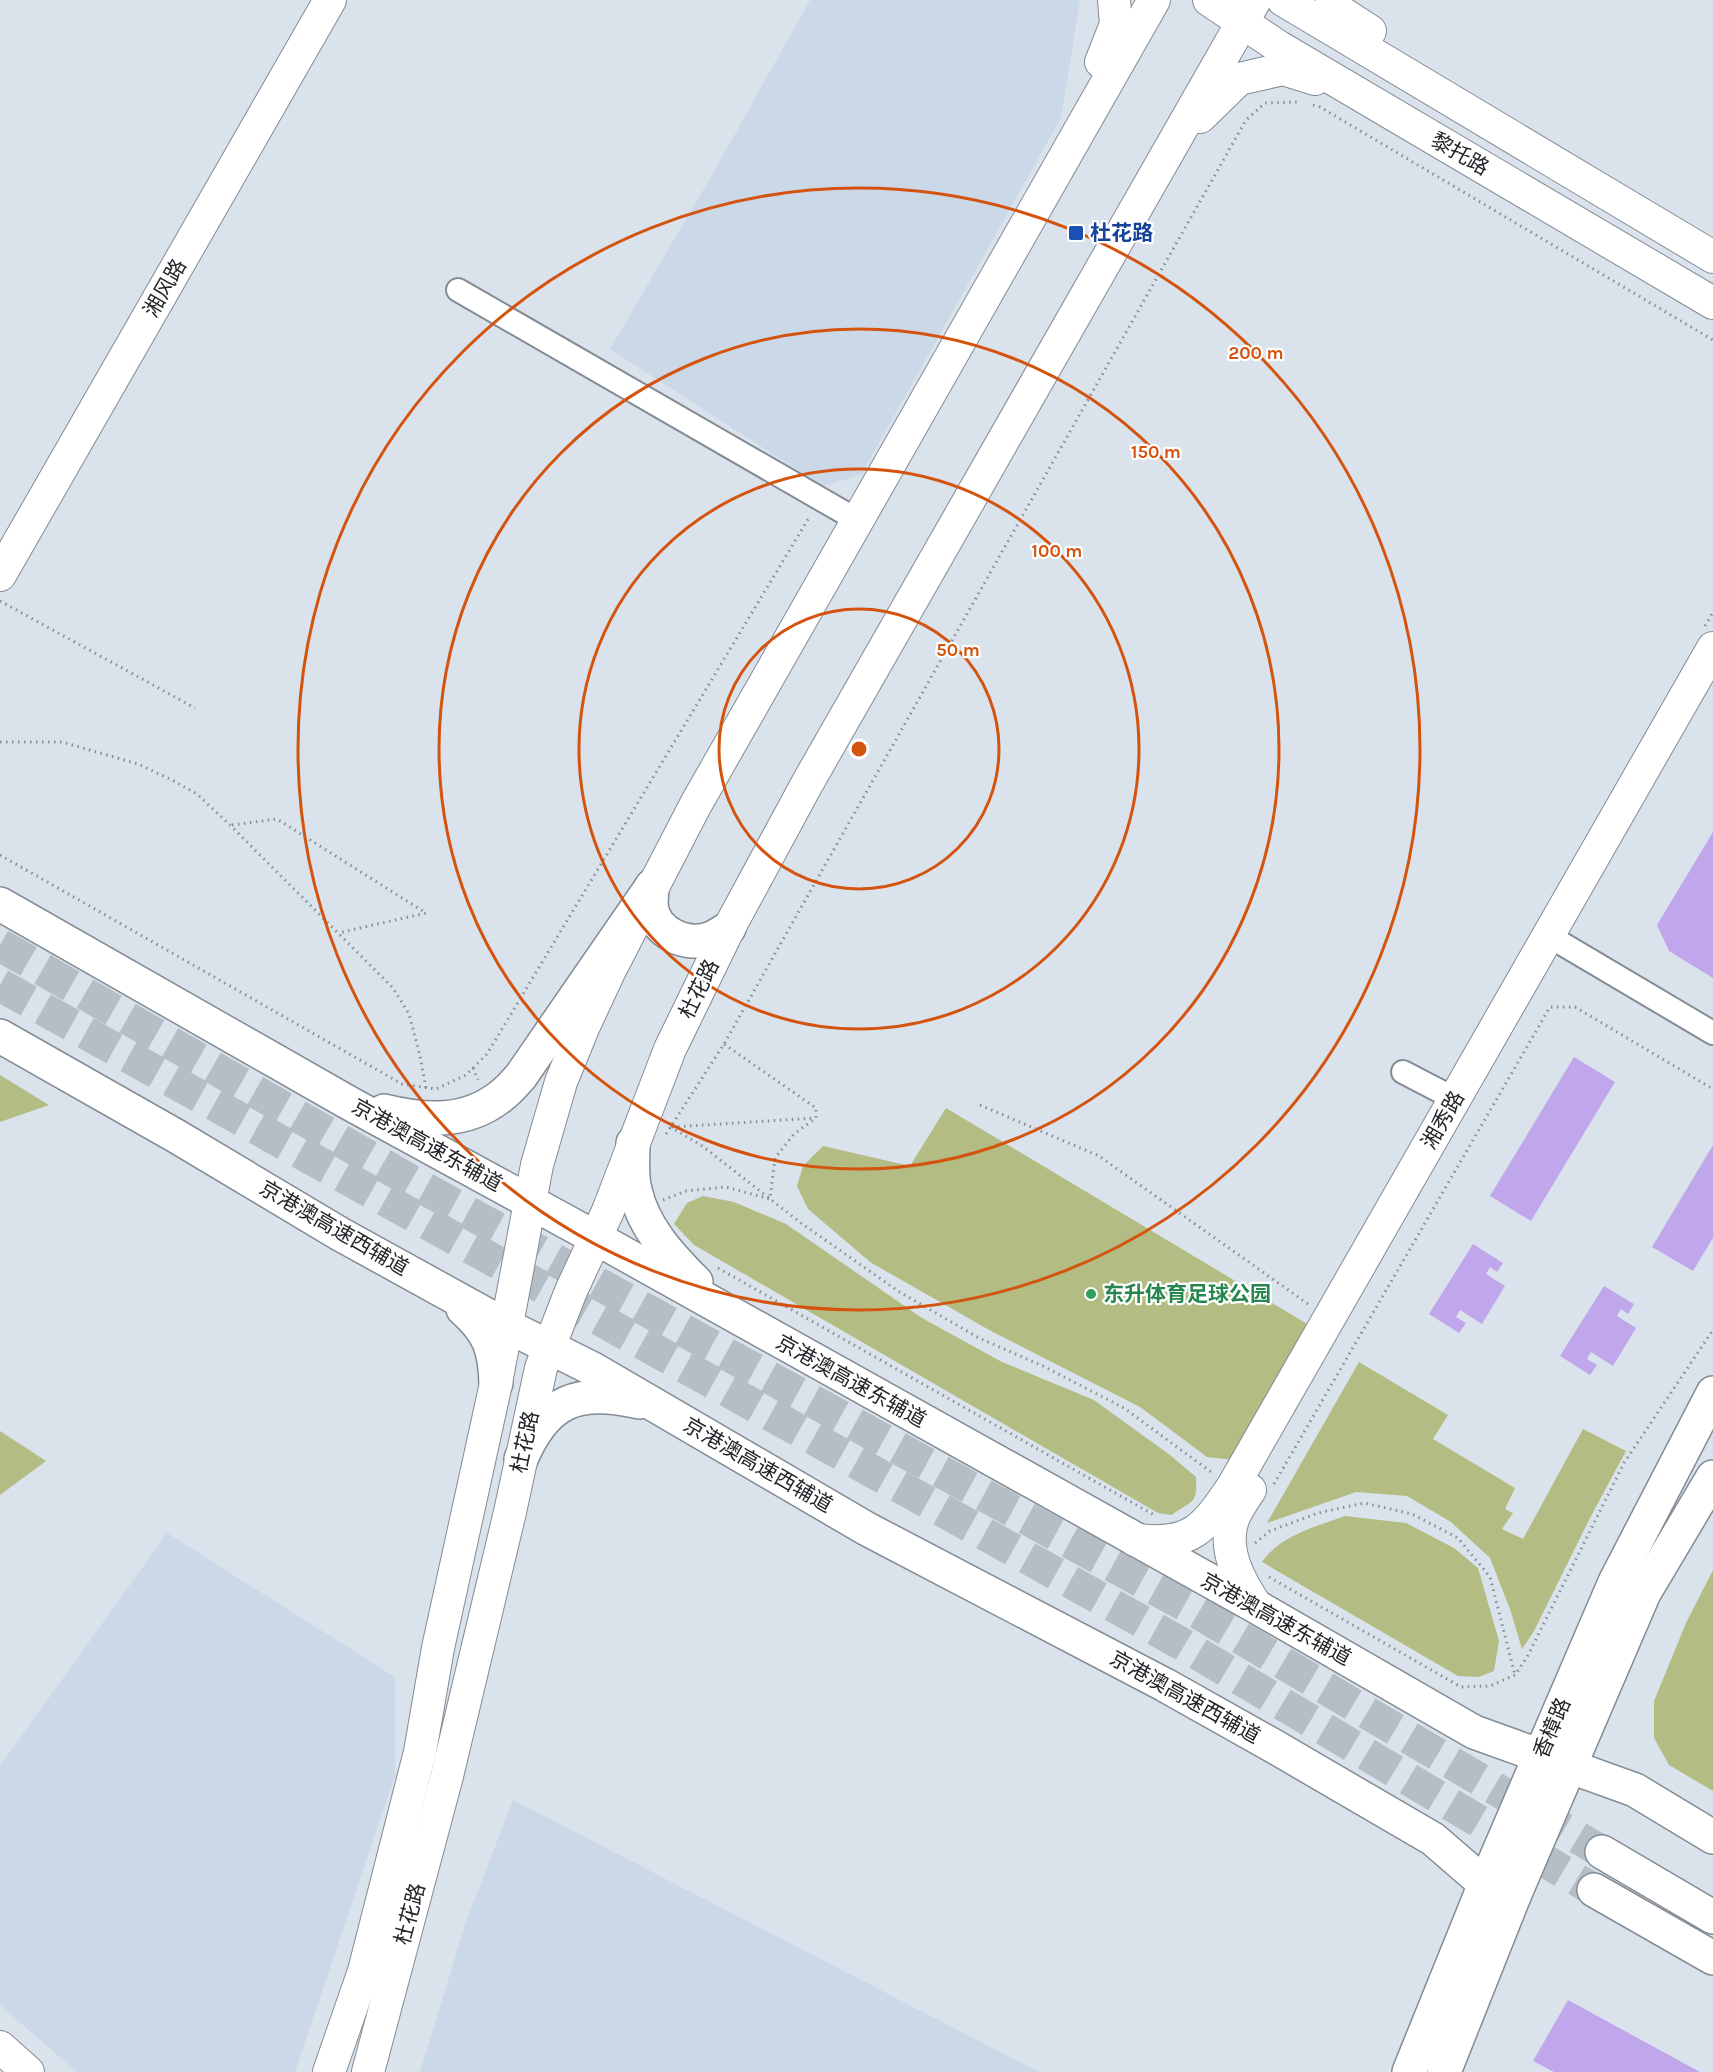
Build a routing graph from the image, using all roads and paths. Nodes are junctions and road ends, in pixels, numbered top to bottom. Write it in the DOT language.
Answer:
graph roads {
  1 [pos="305,0"];
  2 [pos="330,0"];
  3 [pos="1114,0"];
  4 [pos="1154,0"];
  5 [pos="1209,0"];
  6 [pos="1283,0"];
  7 [pos="1332,0"];
  8 [pos="1249,11"];
  9 [pos="1348,88"];
  10 [pos="1498,127"];
  11 [pos="1046,188"];
  12 [pos="1132,216"];
  13 [pos="1713,257"];
  14 [pos="458,290"];
  15 [pos="1713,303"];
  16 [pos="1713,340"];
  17 [pos="820,499"];
  18 [pos="857,520"];
  19 [pos="0,536"];
  20 [pos="0,575"];
  21 [pos="0,601"];
  22 [pos="1713,612"];
  23 [pos="1707,640"];
  24 [pos="1713,678"];
  25 [pos="195,708"];
  26 [pos="0,742"];
  27 [pos="231,825"];
  28 [pos="0,855"];
  29 [pos="652,886"];
  30 [pos="0,903"];
  31 [pos="729,928"];
  32 [pos="338,933"];
  33 [pos="1555,939"];
  34 [pos="1713,1033"];
  35 [pos="0,1036"];
  36 [pos="724,1044"];
  37 [pos="1403,1072"];
  38 [pos="426,1088"];
  39 [pos="1713,1089"];
  40 [pos="1455,1099"];
  41 [pos="349,1102"];
  42 [pos="980,1105"];
  43 [pos="816,1118"];
  44 [pos="670,1127"];
  45 [pos="664,1136"];
  46 [pos="633,1143"];
  47 [pos="770,1199"];
  48 [pos="660,1200"];
  49 [pos="530,1201"];
  50 [pos="596,1238"];
  51 [pos="713,1265"];
  52 [pos="428,1282"];
  53 [pos="726,1311"];
  54 [pos="1329,1318"];
  55 [pos="505,1324"];
  56 [pos="1713,1330"];
  57 [pos="548,1346"];
  58 [pos="496,1383"];
  59 [pos="1713,1393"];
  60 [pos="661,1409"];
  61 [pos="521,1459"];
  62 [pos="1713,1477"];
  63 [pos="1274,1484"];
  64 [pos="1233,1486"];
  65 [pos="1160,1517"];
  66 [pos="1136,1540"];
  67 [pos="1249,1548"];
  68 [pos="1269,1577"];
  69 [pos="1257,1607"];
  70 [pos="1515,1675"];
  71 [pos="1555,1761"];
  72 [pos="1713,1837"];
  73 [pos="1602,1852"];
  74 [pos="1499,1890"];
  75 [pos="1594,1890"];
  76 [pos="1713,1917"];
  77 [pos="1713,1958"];
  78 [pos="0,2047"];
  79 [pos="28,2072"];
  80 [pos="329,2072"];
  81 [pos="368,2072"];
  82 [pos="1409,2072"];
  83 [pos="1444,2072"];
  1 -- 19 [label="street, 湘风路"];
  2 -- 20 [label="street, 湘风路"];
  3 -- 11 [label="street"];
  4 -- 11 [label="street, 杜花路"];
  5 -- 8 [label="street, 黎托路"];
  6 -- 10 [label="street, 黎托路"];
  7 -- 10 [label="street"];
  8 -- 9 [label="street, 黎托路"];
  8 -- 12 [label="street, 杜花路"];
  9 -- 12 [label="street"];
  9 -- 15 [label="street, 黎托路"];
  10 -- 13 [label="street, 黎托路"];
  11 -- 18 [label="street, 杜花路"];
  12 -- 31 [label="street, 杜花路"];
  14 -- 17 [label="street"];
  16 -- 36 [label="path"];
  17 -- 18 [label="street"];
  17 -- 38 [label="path"];
  18 -- 29 [label="street, 杜花路"];
  21 -- 25 [label="path"];
  22 -- 23 [label="path"];
  23 -- 33 [label="street, 湘秀路"];
  24 -- 33 [label="street, 湘秀路"];
  26 -- 27 [label="path"];
  27 -- 32 [label="path"];
  27 -- 32 [label="path"];
  28 -- 38 [label="path"];
  29 -- 31 [label="main road"];
  29 -- 41 [label="main road"];
  29 -- 49 [label="street, 杜花路"];
  30 -- 41 [label="main road, 京港澳高速东辅道"];
  31 -- 46 [label="street, 杜花路"];
  32 -- 38 [label="path"];
  33 -- 34 [label="street"];
  33 -- 40 [label="street, 湘秀路"];
  33 -- 69 [label="street, 湘秀路"];
  35 -- 52 [label="main road, 京港澳高速西辅道"];
  36 -- 43 [label="path"];
  36 -- 44 [label="path"];
  37 -- 40 [label="street"];
  39 -- 63 [label="path"];
  40 -- 54 [label="street, 湘秀路"];
  41 -- 49 [label="main road, 京港澳高速东辅道"];
  42 -- 54 [label="path"];
  43 -- 44 [label="path"];
  43 -- 47 [label="path"];
  44 -- 45 [label="path"];
  44 -- 47 [label="path"];
  46 -- 50 [label="street, 杜花路"];
  46 -- 53 [label="main road"];
  47 -- 48 [label="path"];
  47 -- 64 [label="path"];
  49 -- 50 [label="main road, 京港澳高速东辅道"];
  49 -- 55 [label="street, 杜花路"];
  50 -- 53 [label="main road, 京港澳高速东辅道"];
  50 -- 57 [label="street, 杜花路"];
  51 -- 65 [label="path"];
  52 -- 55 [label="main road, 京港澳高速西辅道"];
  52 -- 58 [label="main road"];
  53 -- 66 [label="main road, 京港澳高速东辅道"];
  54 -- 64 [label="street, 湘秀路"];
  55 -- 57 [label="main road, 京港澳高速西辅道"];
  55 -- 58 [label="street, 杜花路"];
  56 -- 70 [label="path"];
  57 -- 60 [label="main road, 京港澳高速西辅道"];
  57 -- 61 [label="street, 杜花路"];
  58 -- 80 [label="street, 杜花路"];
  59 -- 71 [label="main road, 香樟路"];
  60 -- 61 [label="main road"];
  60 -- 74 [label="main road, 京港澳高速西辅道"];
  61 -- 81 [label="street, 杜花路"];
  62 -- 71 [label="main road, 香樟路"];
  64 -- 66 [label="street, 湘秀路"];
  66 -- 69 [label="main road, 京港澳高速东辅道"];
  67 -- 70 [label="path"];
  68 -- 70 [label="path"];
  69 -- 71 [label="main road, 京港澳高速东辅道"];
  71 -- 72 [label="main road, 京港澳高速东辅道"];
  71 -- 74 [label="main road, 香樟路"];
  73 -- 76 [label="main road"];
  74 -- 82 [label="main road, 香樟路"];
  74 -- 83 [label="main road, 香樟路"];
  75 -- 77 [label="main road"];
  78 -- 79 [label="street"];
}
